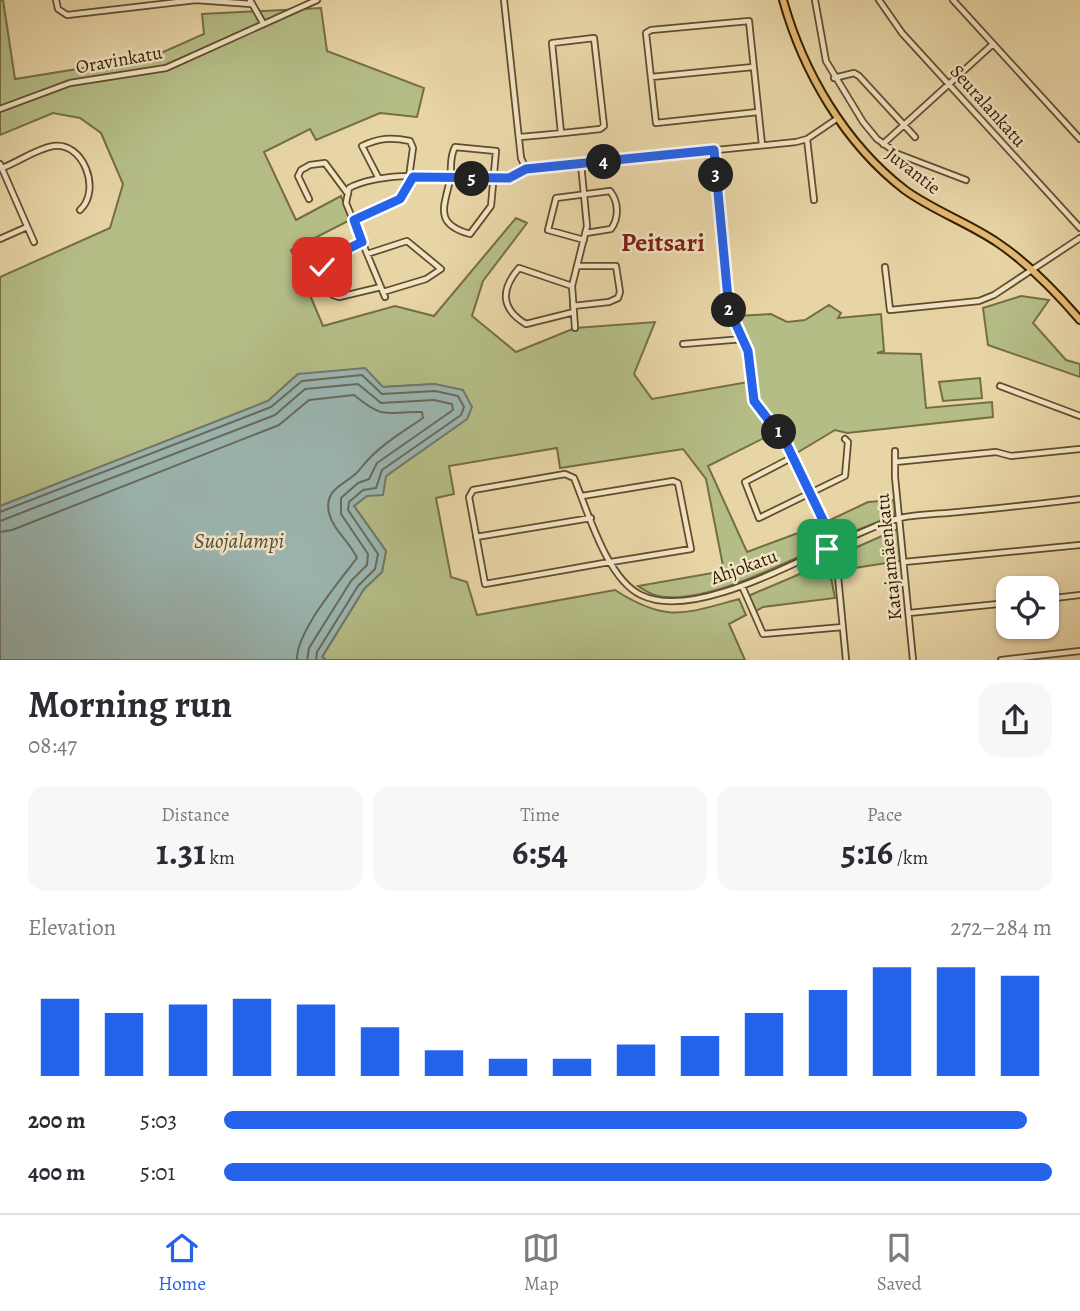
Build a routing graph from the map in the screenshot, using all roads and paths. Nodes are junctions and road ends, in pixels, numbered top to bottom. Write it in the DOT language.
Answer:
graph roads {
  1 [pos="56,0"];
  2 [pos="317,0"];
  3 [pos="504,0"];
  4 [pos="783,0"];
  5 [pos="815,0"];
  6 [pos="878,0"];
  7 [pos="953,0"];
  8 [pos="149,2"];
  9 [pos="251,2"];
  10 [pos="263,23"];
  11 [pos="993,44"];
  12 [pos="753,67"];
  13 [pos="652,77"];
  14 [pos="834,78"];
  15 [pos="949,84"];
  16 [pos="0,109"];
  17 [pos="758,112"];
  18 [pos="838,118"];
  19 [pos="904,125"];
  20 [pos="561,133"];
  21 [pos="519,137"];
  22 [pos="915,137"];
  23 [pos="807,139"];
  24 [pos="1080,139"];
  25 [pos="883,144"];
  26 [pos="762,145"];
  27 [pos="714,150"];
  28 [pos="581,164"];
  29 [pos="1,166"];
  30 [pos="526,169"];
  31 [pos="411,177"];
  32 [pos="378,178"];
  33 [pos="495,178"];
  34 [pos="450,179"];
  35 [pos="966,180"];
  36 [pos="584,193"];
  37 [pos="348,194"];
  38 [pos="309,199"];
  39 [pos="814,200"];
  40 [pos="80,210"];
  41 [pos="354,220"];
  42 [pos="27,227"];
  43 [pos="1080,228"];
  44 [pos="586,233"];
  45 [pos="1080,238"];
  46 [pos="0,239"];
  47 [pos="584,240"];
  48 [pos="34,242"];
  49 [pos="362,242"];
  50 [pos="368,254"];
  51 [pos="577,266"];
  52 [pos="885,267"];
  53 [pos="1030,270"];
  54 [pos="572,286"];
  55 [pos="383,292"];
  56 [pos="573,309"];
  57 [pos="1080,320"];
  58 [pos="575,328"];
  59 [pos="743,339"];
  60 [pos="683,344"];
  61 [pos="1000,386"];
  62 [pos="1080,416"];
  63 [pos="845,439"];
  64 [pos="1080,449"];
  65 [pos="895,451"];
  66 [pos="793,457"];
  67 [pos="895,462"];
  68 [pos="811,493"];
  69 [pos="582,496"];
  70 [pos="1080,499"];
  71 [pos="591,518"];
  72 [pos="899,519"];
  73 [pos="477,537"];
  74 [pos="835,545"];
  75 [pos="1080,545"];
  76 [pos="611,562"];
  77 [pos="904,562"];
  78 [pos="741,586"];
  79 [pos="1080,595"];
  80 [pos="1059,597"];
  81 [pos="996,604"];
  82 [pos="909,613"];
  83 [pos="843,627"];
  84 [pos="1080,651"];
  85 [pos="1034,659"];
  86 [pos="846,660"];
  87 [pos="913,660"];
  88 [pos="1001,660"];
  1 -- 8 [label="street"];
  2 -- 10 [label="street, Oravinkatu"];
  3 -- 21 [label="street"];
  4 -- 18 [label="main road, Juvantie"];
  5 -- 14 [label="street"];
  6 -- 15 [label="street, Seuralankatu"];
  7 -- 11 [label="street"];
  8 -- 9 [label="street"];
  9 -- 10 [label="street"];
  10 -- 16 [label="street, Oravinkatu"];
  11 -- 15 [label="street"];
  11 -- 24 [label="street"];
  12 -- 13 [label="street"];
  12 -- 13 [label="street"];
  12 -- 17 [label="street"];
  13 -- 17 [label="street"];
  14 -- 19 [label="street"];
  14 -- 25 [label="street"];
  15 -- 19 [label="street"];
  15 -- 43 [label="street, Seuralankatu"];
  17 -- 26 [label="street"];
  18 -- 23 [label="street"];
  18 -- 53 [label="main road, Juvantie"];
  19 -- 22 [label="street"];
  19 -- 25 [label="street"];
  20 -- 20 [label="street"];
  20 -- 21 [label="street"];
  21 -- 30 [label="street"];
  23 -- 26 [label="street"];
  23 -- 39 [label="street"];
  25 -- 35 [label="street"];
  26 -- 27 [label="street"];
  27 -- 28 [label="street"];
  27 -- 59 [label="street"];
  28 -- 30 [label="street"];
  28 -- 36 [label="street"];
  29 -- 40 [label="street"];
  29 -- 42 [label="street"];
  30 -- 33 [label="street"];
  31 -- 32 [label="street"];
  31 -- 32 [label="street"];
  31 -- 34 [label="street"];
  31 -- 41 [label="street"];
  32 -- 37 [label="street"];
  33 -- 34 [label="street"];
  33 -- 34 [label="street"];
  33 -- 34 [label="street"];
  36 -- 44 [label="street"];
  36 -- 44 [label="street"];
  36 -- 47 [label="street"];
  37 -- 38 [label="street"];
  37 -- 41 [label="street"];
  41 -- 49 [label="street"];
  42 -- 46 [label="street"];
  42 -- 48 [label="street"];
  44 -- 47 [label="street"];
  45 -- 53 [label="street"];
  47 -- 51 [label="street"];
  49 -- 50 [label="street"];
  49 -- 55 [label="street"];
  50 -- 55 [label="street"];
  50 -- 55 [label="street"];
  51 -- 54 [label="street"];
  51 -- 56 [label="street"];
  52 -- 53 [label="street"];
  53 -- 57 [label="main road, Juvantie"];
  54 -- 56 [label="street"];
  54 -- 56 [label="street"];
  56 -- 58 [label="street"];
  59 -- 60 [label="street"];
  59 -- 66 [label="street"];
  61 -- 62 [label="street"];
  63 -- 68 [label="street"];
  64 -- 67 [label="street"];
  65 -- 67 [label="street, Katajamäenkatu"];
  66 -- 68 [label="street"];
  66 -- 68 [label="street"];
  67 -- 72 [label="street, Katajamäenkatu"];
  68 -- 74 [label="street"];
  69 -- 71 [label="street, Ahjokatu"];
  69 -- 73 [label="street, Ahjokatu"];
  69 -- 76 [label="street"];
  70 -- 72 [label="street, Ahjokatu"];
  71 -- 73 [label="street"];
  71 -- 76 [label="street, Ahjokatu"];
  72 -- 74 [label="street, Ahjokatu"];
  72 -- 77 [label="street, Katajamäenkatu"];
  73 -- 76 [label="street"];
  74 -- 78 [label="street, Ahjokatu"];
  74 -- 83 [label="street"];
  75 -- 77 [label="street"];
  76 -- 78 [label="street, Ahjokatu"];
  77 -- 82 [label="street, Katajamäenkatu"];
  78 -- 83 [label="street"];
  79 -- 80 [label="street"];
  81 -- 82 [label="street"];
  82 -- 87 [label="street, Katajamäenkatu"];
  83 -- 86 [label="street"];
  84 -- 85 [label="street"];
  85 -- 88 [label="street"];
}
